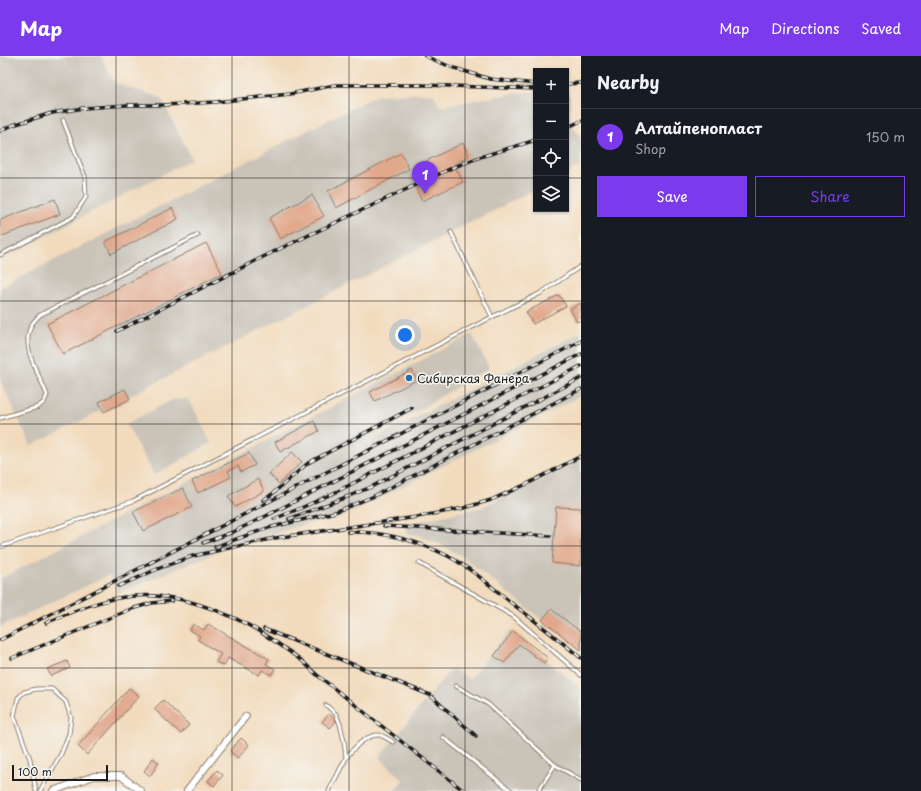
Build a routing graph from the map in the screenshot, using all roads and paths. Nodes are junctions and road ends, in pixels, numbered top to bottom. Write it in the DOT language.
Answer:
graph roads {
  1 [pos="63,120"];
  2 [pos="451,232"];
  3 [pos="198,235"];
  4 [pos="0,255"];
  5 [pos="581,266"];
  6 [pos="492,317"];
  7 [pos="0,418"];
  8 [pos="0,547"];
  9 [pos="419,563"];
  10 [pos="581,675"];
  11 [pos="456,686"];
  12 [pos="326,705"];
  13 [pos="246,716"];
  14 [pos="443,737"];
  15 [pos="393,742"];
  16 [pos="346,758"];
  17 [pos="555,764"];
  18 [pos="581,780"];
  19 [pos="36,791"];
  20 [pos="40,791"];
  21 [pos="53,791"];
  22 [pos="141,791"];
  23 [pos="186,791"];
  24 [pos="329,791"];
  25 [pos="512,791"];
  26 [pos="538,791"];
  1 -- 4 [label="lane"];
  2 -- 6 [label="lane"];
  3 -- 7 [label="lane"];
  5 -- 6 [label="lane"];
  6 -- 8 [label="lane"];
  9 -- 10 [label="lane"];
  11 -- 17 [label="lane"];
  12 -- 16 [label="lane"];
  13 -- 23 [label="street"];
  14 -- 25 [label="lane"];
  15 -- 16 [label="lane"];
  16 -- 24 [label="lane"];
  17 -- 18 [label="lane"];
  17 -- 26 [label="lane"];
  19 -- 20 [label="lane"];
  21 -- 22 [label="street"];
}
